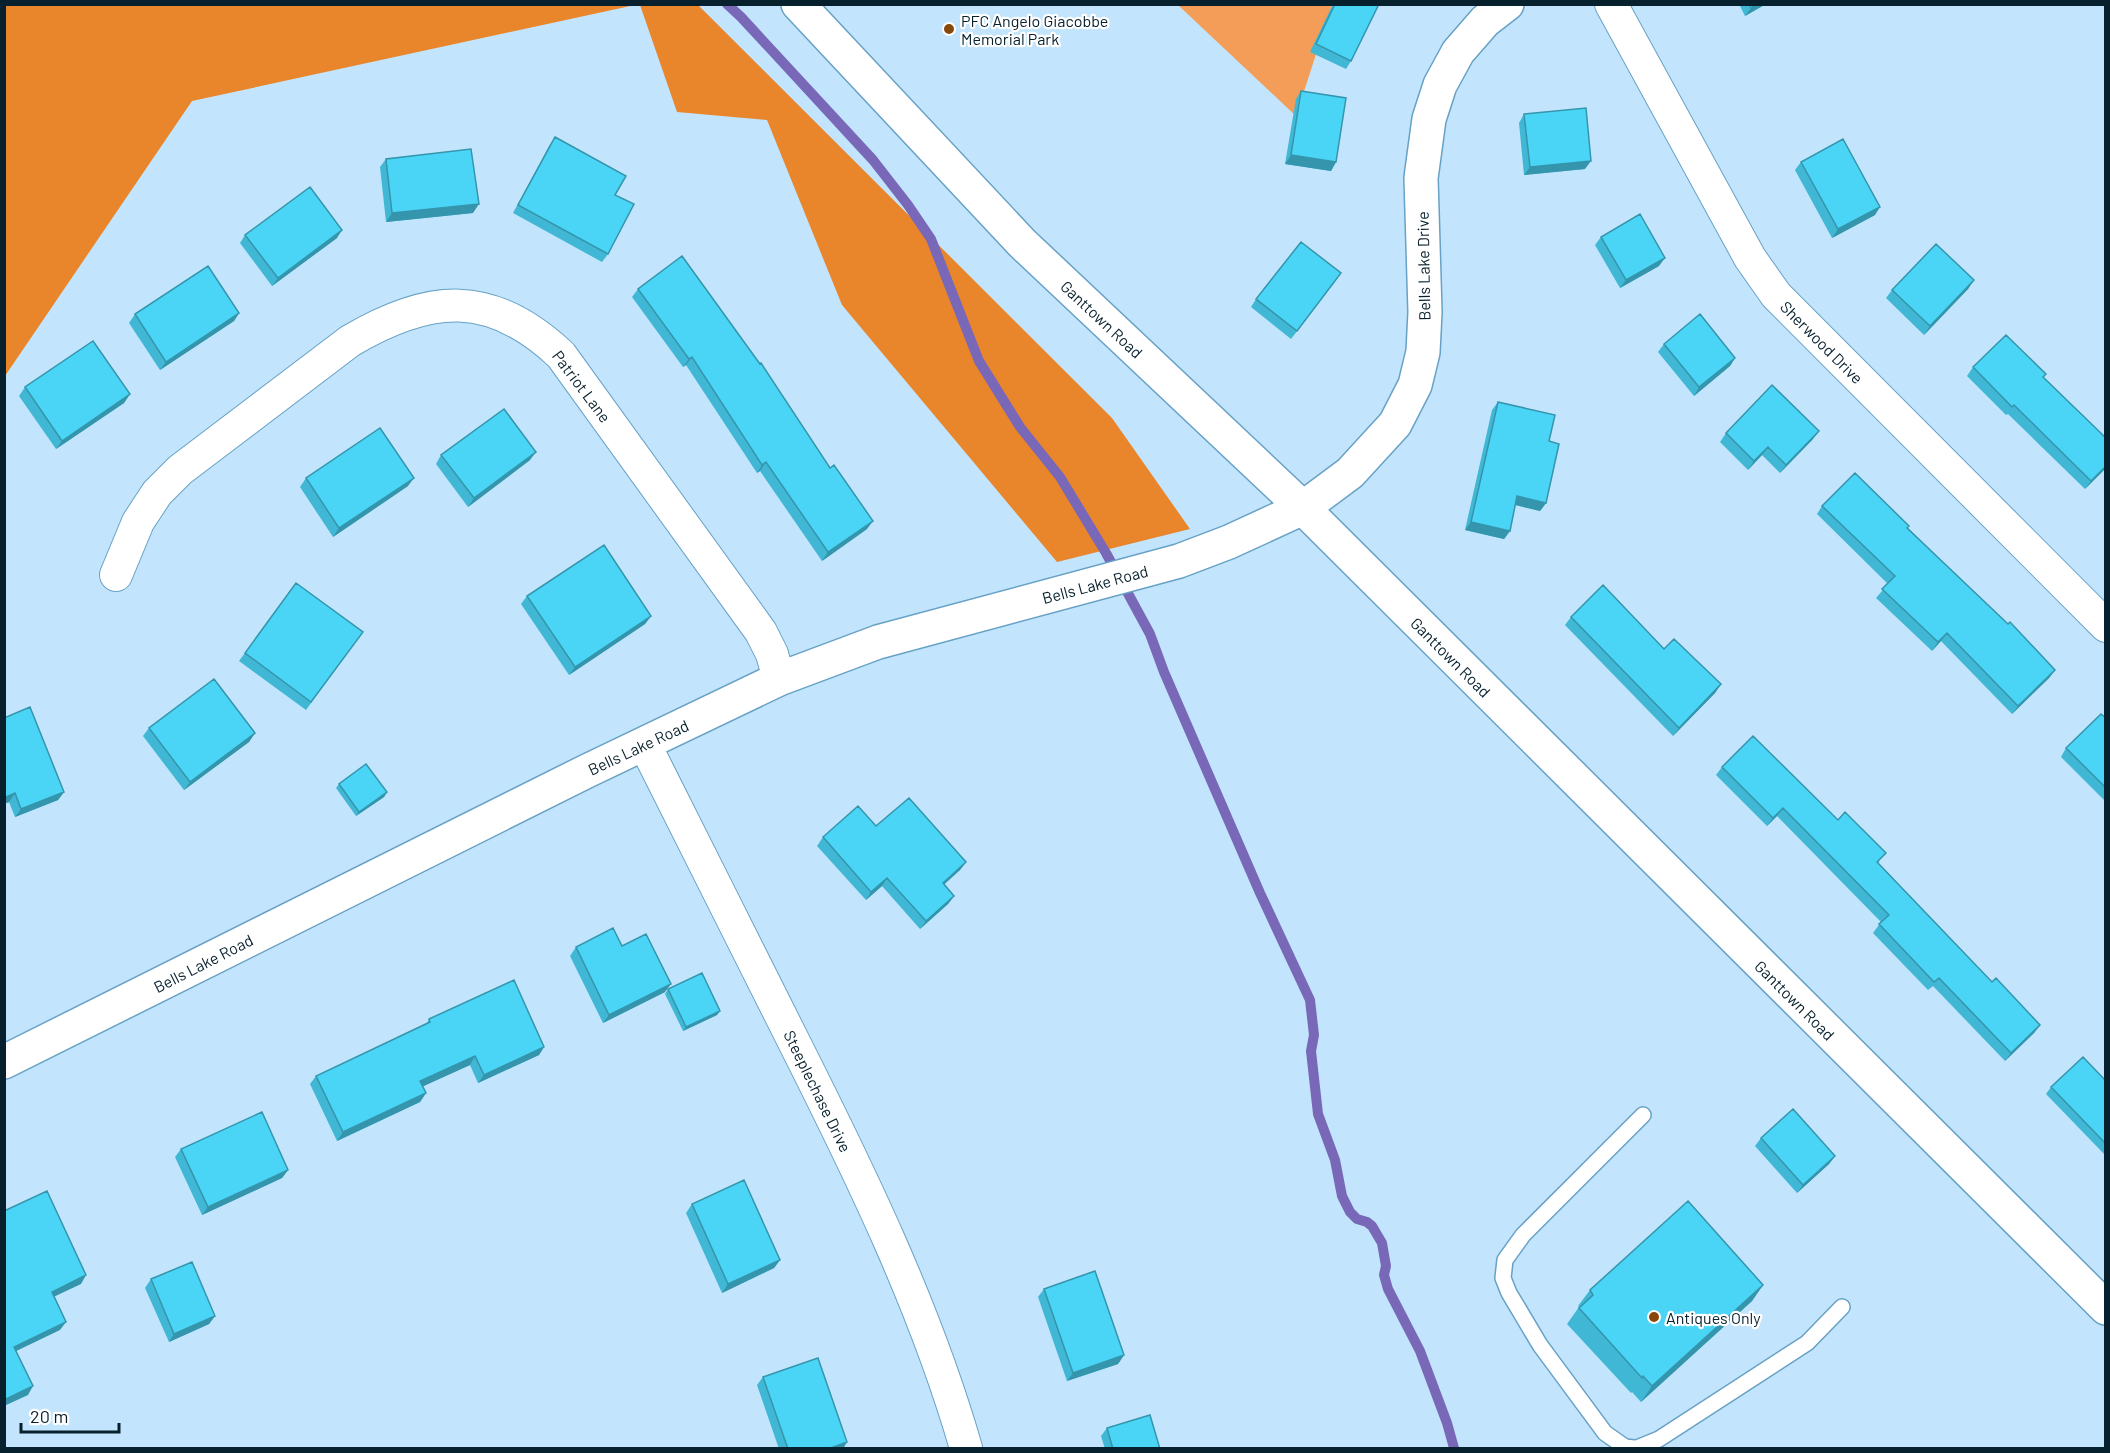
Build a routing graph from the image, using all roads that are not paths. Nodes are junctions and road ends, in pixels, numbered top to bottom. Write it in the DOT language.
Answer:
graph roads {
  1 [pos="798,4"];
  2 [pos="1507,4"];
  3 [pos="1611,4"];
  4 [pos="1303,508"];
  5 [pos="116,575"];
  6 [pos="2106,626"];
  7 [pos="779,679"];
  8 [pos="645,745"];
  9 [pos="4,1062"];
  10 [pos="1643,1115"];
  11 [pos="1842,1307"];
  12 [pos="2106,1308"];
  13 [pos="966,1449"];
  14 [pos="1636,1449"];
  1 -- 4 [label="street, Ganttown Road"];
  2 -- 4 [label="street, Bells Lake Drive"];
  3 -- 6 [label="street, Sherwood Drive"];
  4 -- 7 [label="street, Bells Lake Road"];
  4 -- 12 [label="street, Ganttown Road"];
  5 -- 7 [label="street, Patriot Lane"];
  7 -- 8 [label="street, Bells Lake Road"];
  8 -- 9 [label="street, Bells Lake Road"];
  8 -- 13 [label="street, Steeplechase Drive"];
  10 -- 14 [label="lane"];
  11 -- 14 [label="lane"];
}
